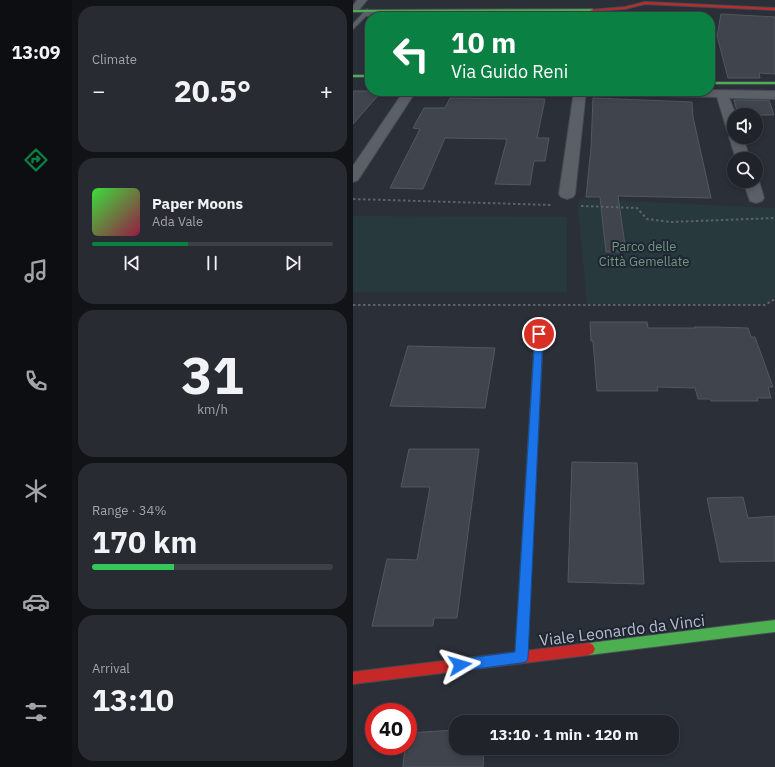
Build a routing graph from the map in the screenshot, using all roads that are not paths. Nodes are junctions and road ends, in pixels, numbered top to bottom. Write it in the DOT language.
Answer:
graph roads {
  1 [pos="362,0"];
  2 [pos="645,2"];
  3 [pos="354,9"];
  4 [pos="775,9"];
  5 [pos="366,12"];
  6 [pos="365,13"];
  7 [pos="353,27"];
  8 [pos="353,76"];
  9 [pos="365,76"];
  10 [pos="715,83"];
  11 [pos="755,83"];
  12 [pos="775,83"];
  13 [pos="715,94"];
  14 [pos="722,94"];
  15 [pos="761,95"];
  16 [pos="775,95"];
  17 [pos="408,96"];
  18 [pos="579,96"];
  19 [pos="727,109"];
  20 [pos="353,177"];
  21 [pos="753,188"];
  22 [pos="567,194"];
  23 [pos="756,198"];
  24 [pos="539,334"];
  25 [pos="775,626"];
  26 [pos="521,658"];
  27 [pos="353,678"];
  1 -- 3 [label="street"];
  2 -- 4 [label="street"];
  2 -- 5 [label="street"];
  3 -- 5 [label="street"];
  6 -- 7 [label="lane"];
  8 -- 9 [label="street"];
  10 -- 11 [label="street"];
  11 -- 12 [label="street"];
  11 -- 15 [label="street"];
  13 -- 14 [label="street"];
  14 -- 15 [label="street"];
  14 -- 19 [label="street"];
  15 -- 16 [label="street"];
  17 -- 20 [label="street"];
  18 -- 22 [label="street"];
  21 -- 23 [label="street"];
  24 -- 26 [label="street"];
  25 -- 26 [label="street, Viale Leonardo da Vinci"];
  26 -- 27 [label="street, Viale Leonardo da Vinci"];
}
